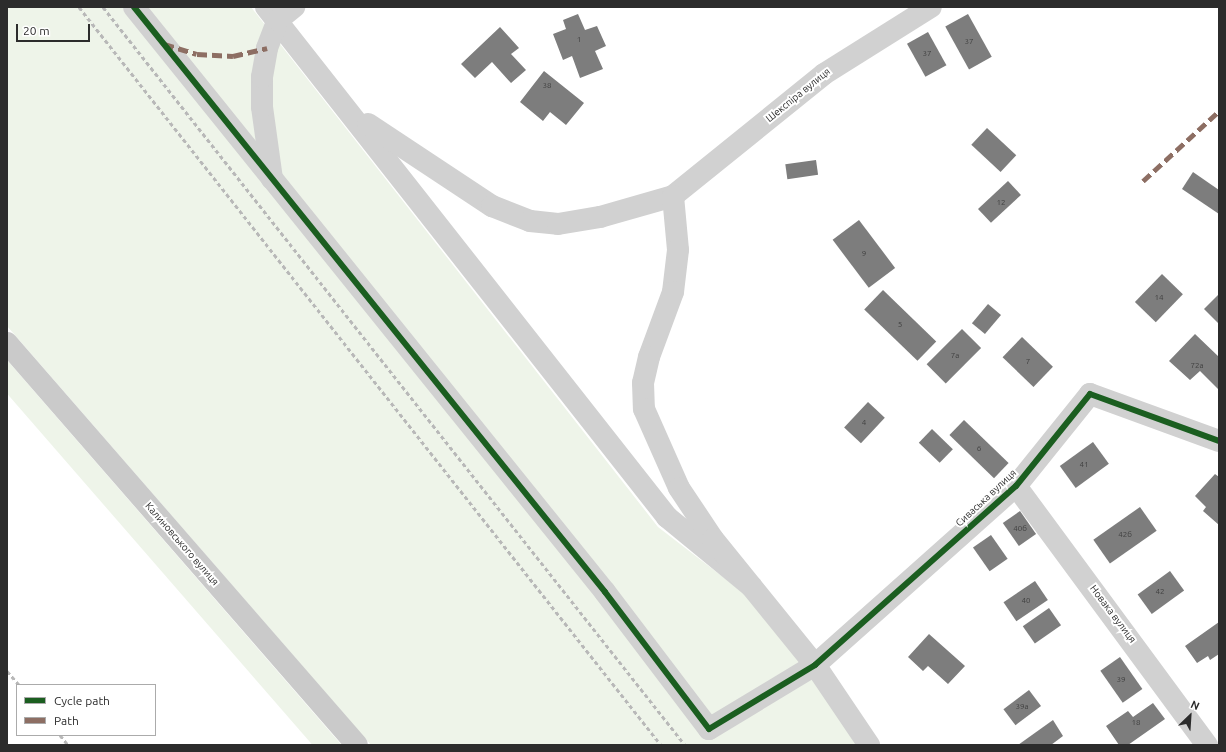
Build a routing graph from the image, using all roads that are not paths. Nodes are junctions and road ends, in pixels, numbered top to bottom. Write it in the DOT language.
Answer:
graph roads {
  1 [pos="134,7"];
  2 [pos="931,7"];
  3 [pos="279,11"];
  4 [pos="353,114"];
  5 [pos="272,180"];
  6 [pos="673,196"];
  7 [pos="7,343"];
  8 [pos="1219,441"];
  9 [pos="1016,486"];
  10 [pos="751,586"];
  11 [pos="815,665"];
  12 [pos="356,745"];
  13 [pos="869,745"];
  14 [pos="1207,745"];
  1 -- 5 [label="street"];
  2 -- 6 [label="street, Шекспіра вулиця"];
  3 -- 4 [label="street"];
  3 -- 5 [label="street"];
  4 -- 6 [label="street"];
  4 -- 10 [label="street"];
  5 -- 11 [label="street, Сиваська вулиця"];
  6 -- 10 [label="street"];
  7 -- 12 [label="street, Калиновського вулиця"];
  8 -- 9 [label="street, Сиваська вулиця"];
  9 -- 11 [label="street, Сиваська вулиця"];
  9 -- 14 [label="street, Новака вулиця"];
  10 -- 11 [label="street"];
  11 -- 13 [label="street"];
}
